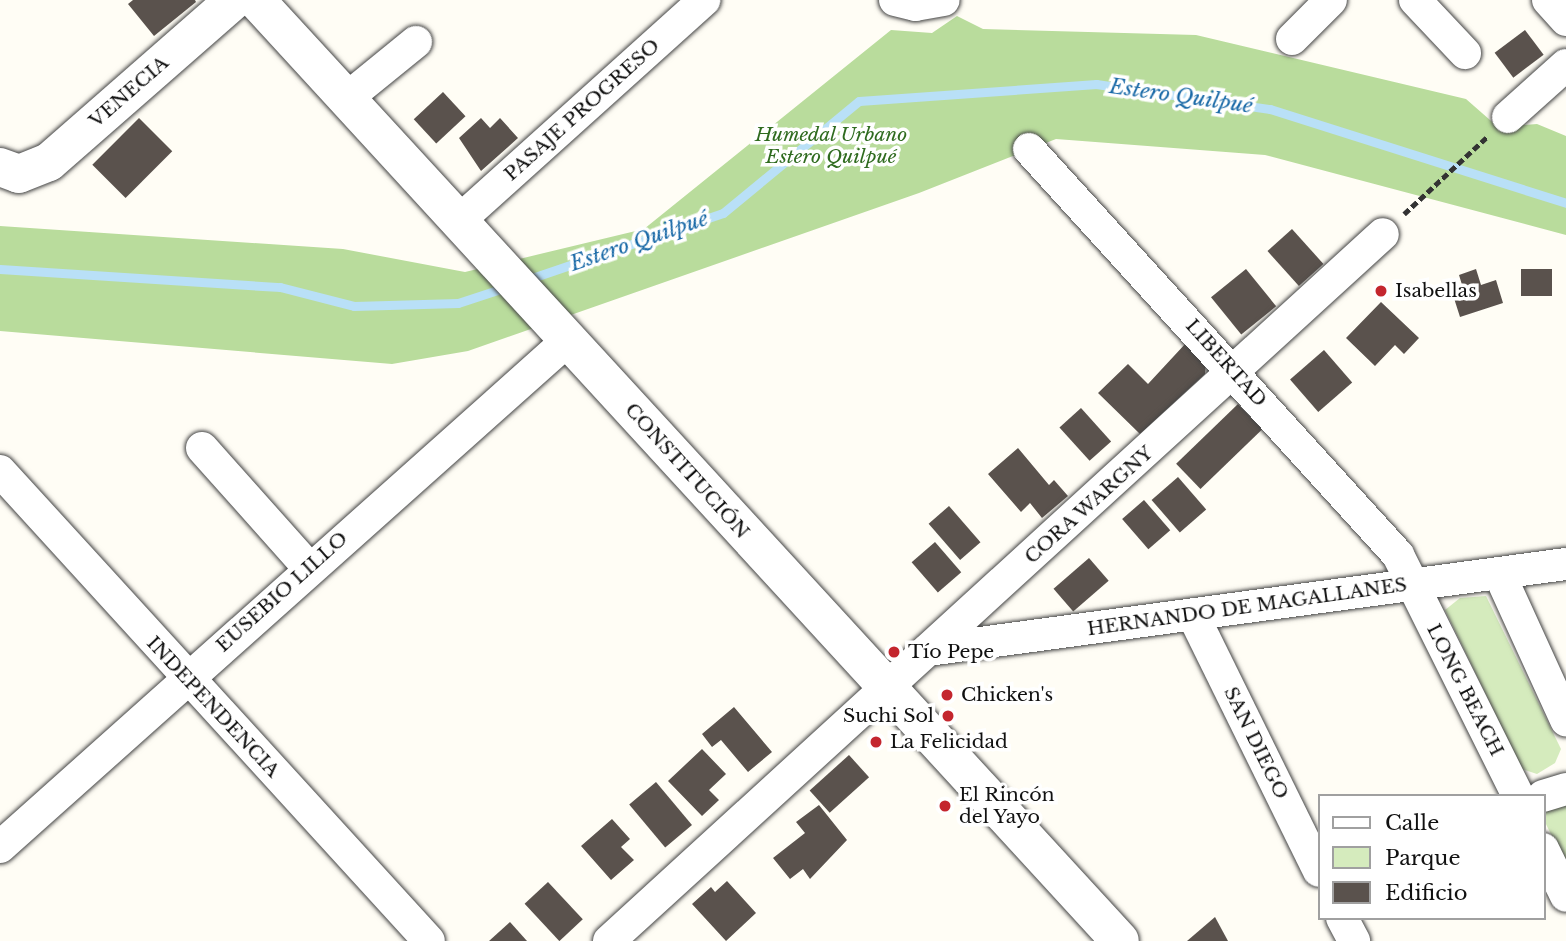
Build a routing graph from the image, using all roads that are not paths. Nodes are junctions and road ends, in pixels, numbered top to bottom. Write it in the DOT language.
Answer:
graph roads {
  1 [pos="234,0"];
  2 [pos="256,0"];
  3 [pos="704,0"];
  4 [pos="1331,0"];
  5 [pos="1415,0"];
  6 [pos="1548,0"];
  7 [pos="1566,20"];
  8 [pos="1292,39"];
  9 [pos="416,42"];
  10 [pos="1465,53"];
  11 [pos="1566,65"];
  12 [pos="347,98"];
  13 [pos="1508,117"];
  14 [pos="1029,149"];
  15 [pos="10,170"];
  16 [pos="460,220"];
  17 [pos="1382,234"];
  18 [pos="561,332"];
  19 [pos="1235,373"];
  20 [pos="202,449"];
  21 [pos="0,471"];
  22 [pos="1566,564"];
  23 [pos="309,568"];
  24 [pos="1499,573"];
  25 [pos="1412,584"];
  26 [pos="1193,614"];
  27 [pos="928,650"];
  28 [pos="186,679"];
  29 [pos="886,689"];
  30 [pos="1566,720"];
  31 [pos="1566,789"];
  32 [pos="1517,794"];
  33 [pos="1545,795"];
  34 [pos="0,847"];
  35 [pos="1545,853"];
  36 [pos="1318,869"];
  37 [pos="1566,896"];
  38 [pos="1343,920"];
  39 [pos="429,941"];
  40 [pos="609,941"];
  41 [pos="1120,941"];
  42 [pos="1354,941"];
  1 -- 15 [label="street, VENECIA"];
  2 -- 12 [label="street, CONSTITUCIÓN"];
  3 -- 16 [label="street, PASAJE PROGRESO"];
  4 -- 8 [label="street"];
  5 -- 10 [label="street"];
  6 -- 7 [label="street"];
  9 -- 12 [label="street"];
  11 -- 13 [label="street"];
  12 -- 16 [label="street, CONSTITUCIÓN"];
  14 -- 19 [label="street, LIBERTAD"];
  16 -- 18 [label="street, CONSTITUCIÓN"];
  17 -- 19 [label="street, CORA WARGNY"];
  18 -- 23 [label="street, EUSEBIO LILLO"];
  18 -- 29 [label="street, CONSTITUCIÓN"];
  19 -- 25 [label="street, LIBERTAD"];
  19 -- 27 [label="street, CORA WARGNY"];
  20 -- 23 [label="street"];
  21 -- 28 [label="street, INDEPENDENCIA"];
  22 -- 24 [label="street, HERNANDO DE MAGALLANES"];
  23 -- 28 [label="street, EUSEBIO LILLO"];
  24 -- 25 [label="street, HERNANDO DE MAGALLANES"];
  24 -- 30 [label="street"];
  25 -- 26 [label="street, HERNANDO DE MAGALLANES"];
  25 -- 32 [label="street, LONG BEACH"];
  26 -- 27 [label="street, HERNANDO DE MAGALLANES"];
  26 -- 36 [label="street, SAN DIEGO"];
  27 -- 29 [label="street, CORA WARGNY"];
  28 -- 34 [label="street, EUSEBIO LILLO"];
  28 -- 39 [label="street, INDEPENDENCIA"];
  29 -- 40 [label="street, CORA WARGNY"];
  29 -- 41 [label="street, CONSTITUCIÓN"];
  31 -- 33 [label="street"];
  35 -- 37 [label="street"];
  38 -- 42 [label="street"];
}
